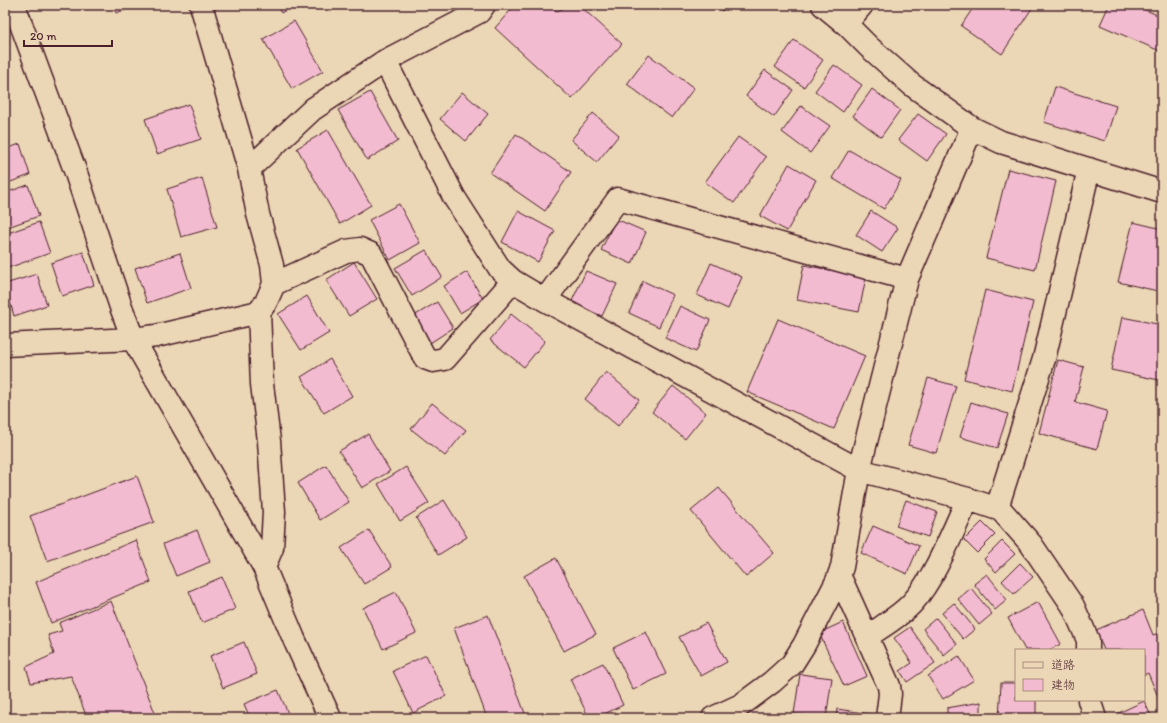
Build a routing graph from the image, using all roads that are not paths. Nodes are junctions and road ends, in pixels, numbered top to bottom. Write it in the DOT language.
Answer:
graph roads {
  1 [pos="14,5"];
  2 [pos="202,5"];
  3 [pos="484,5"];
  4 [pos="823,5"];
  5 [pos="862,5"];
  6 [pos="846,24"];
  7 [pos="385,61"];
  8 [pos="972,128"];
  9 [pos="249,169"];
  10 [pos="1089,169"];
  11 [pos="1162,192"];
  12 [pos="907,279"];
  13 [pos="513,281"];
  14 [pos="274,284"];
  15 [pos="545,300"];
  16 [pos="259,312"];
  17 [pos="133,339"];
  18 [pos="5,345"];
  19 [pos="859,470"];
  20 [pos="968,499"];
  21 [pos="997,508"];
  22 [pos="264,568"];
  23 [pos="839,575"];
  24 [pos="867,637"];
  25 [pos="1088,649"];
  26 [pos="1089,701"];
  27 [pos="330,718"];
  28 [pos="712,718"];
  29 [pos="887,718"];
  30 [pos="1095,718"];
  1 -- 17 [label="street"];
  2 -- 9 [label="street"];
  3 -- 7 [label="street"];
  4 -- 6 [label="street"];
  5 -- 6 [label="street"];
  6 -- 8 [label="street"];
  7 -- 9 [label="street"];
  7 -- 13 [label="street"];
  8 -- 10 [label="street"];
  8 -- 12 [label="street"];
  9 -- 14 [label="street"];
  10 -- 11 [label="street"];
  10 -- 21 [label="street"];
  12 -- 15 [label="street"];
  12 -- 19 [label="street"];
  13 -- 14 [label="street"];
  13 -- 15 [label="street"];
  14 -- 16 [label="street"];
  15 -- 19 [label="street"];
  16 -- 17 [label="street"];
  16 -- 22 [label="street"];
  17 -- 18 [label="street"];
  17 -- 22 [label="street"];
  19 -- 20 [label="street"];
  19 -- 23 [label="street"];
  20 -- 21 [label="street"];
  20 -- 24 [label="street"];
  21 -- 25 [label="street"];
  22 -- 27 [label="street"];
  23 -- 24 [label="street"];
  23 -- 28 [label="street"];
  24 -- 29 [label="street"];
  26 -- 30 [label="street"];
}
